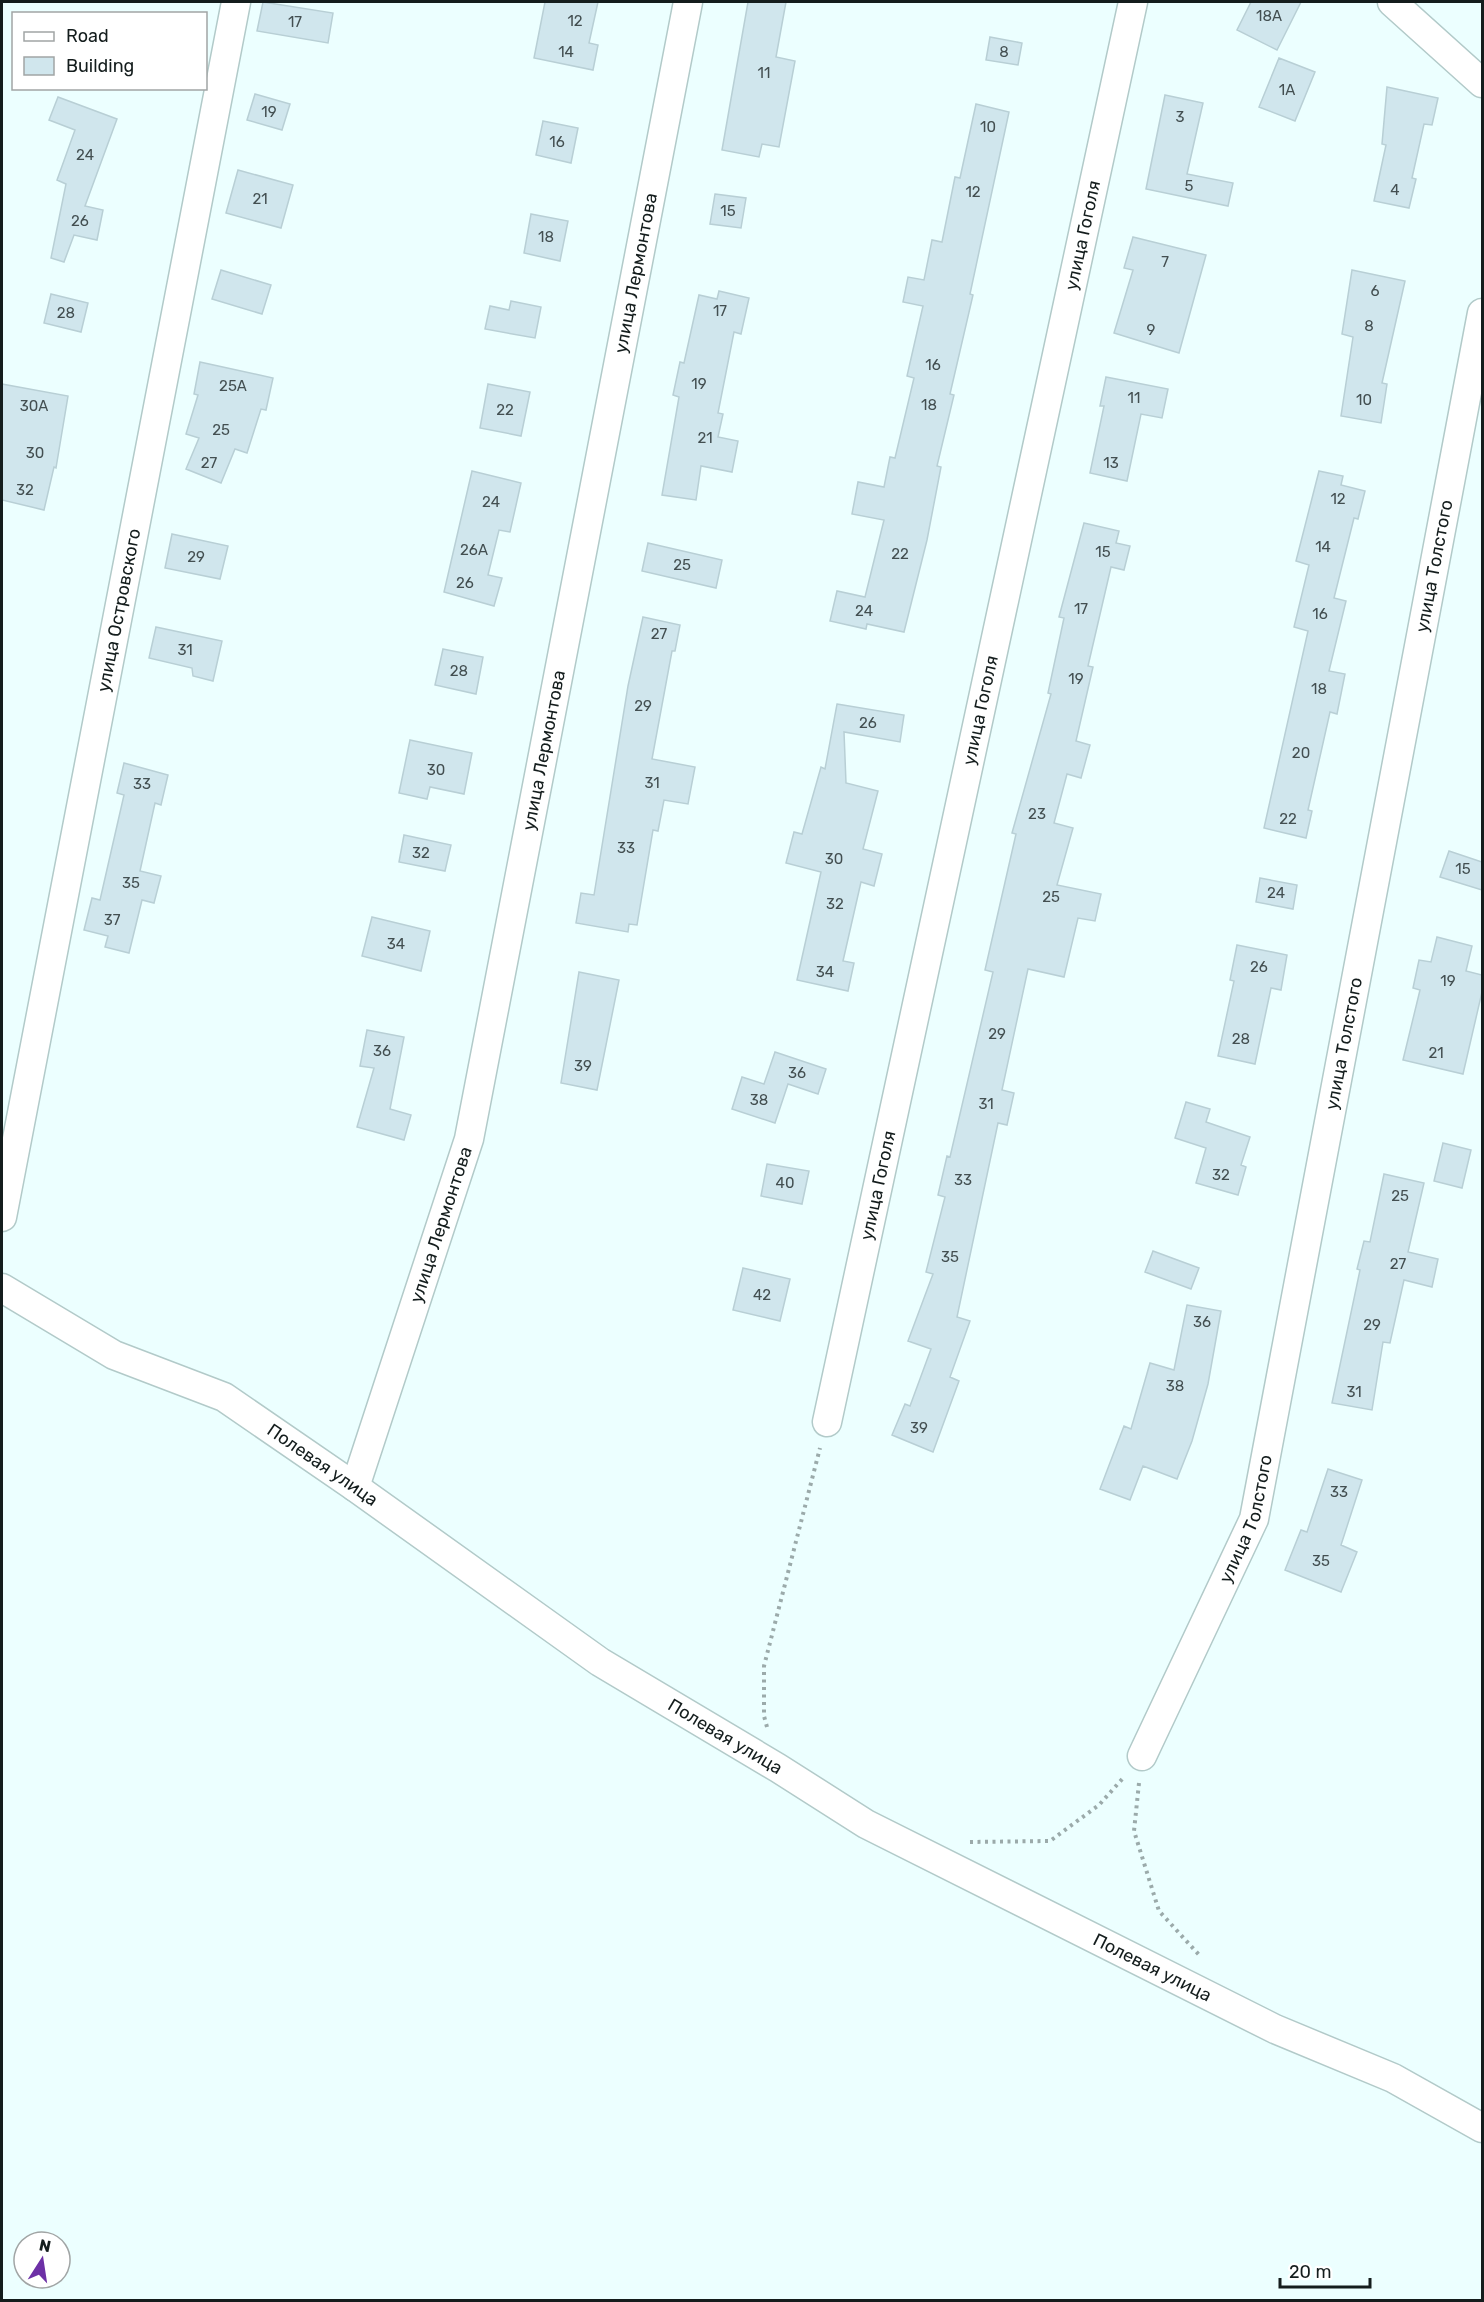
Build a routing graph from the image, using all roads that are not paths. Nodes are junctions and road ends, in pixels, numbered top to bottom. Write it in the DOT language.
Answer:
graph roads {
  1 [pos="236,2"];
  2 [pos="688,2"];
  3 [pos="1133,2"];
  4 [pos="1392,2"];
  5 [pos="1482,83"];
  6 [pos="1482,313"];
  7 [pos="2,1217"];
  8 [pos="2,1288"];
  9 [pos="827,1422"];
  10 [pos="355,1487"];
  11 [pos="1142,1756"];
  12 [pos="1482,2128"];
  1 -- 7 [label="street, улица Островского"];
  2 -- 10 [label="street, улица Лермонтова"];
  3 -- 9 [label="street, улица Гоголя"];
  4 -- 5 [label="street"];
  6 -- 11 [label="street, улица Толстого"];
  8 -- 10 [label="street, Полевая улица"];
  10 -- 12 [label="street, Полевая улица"];
}
